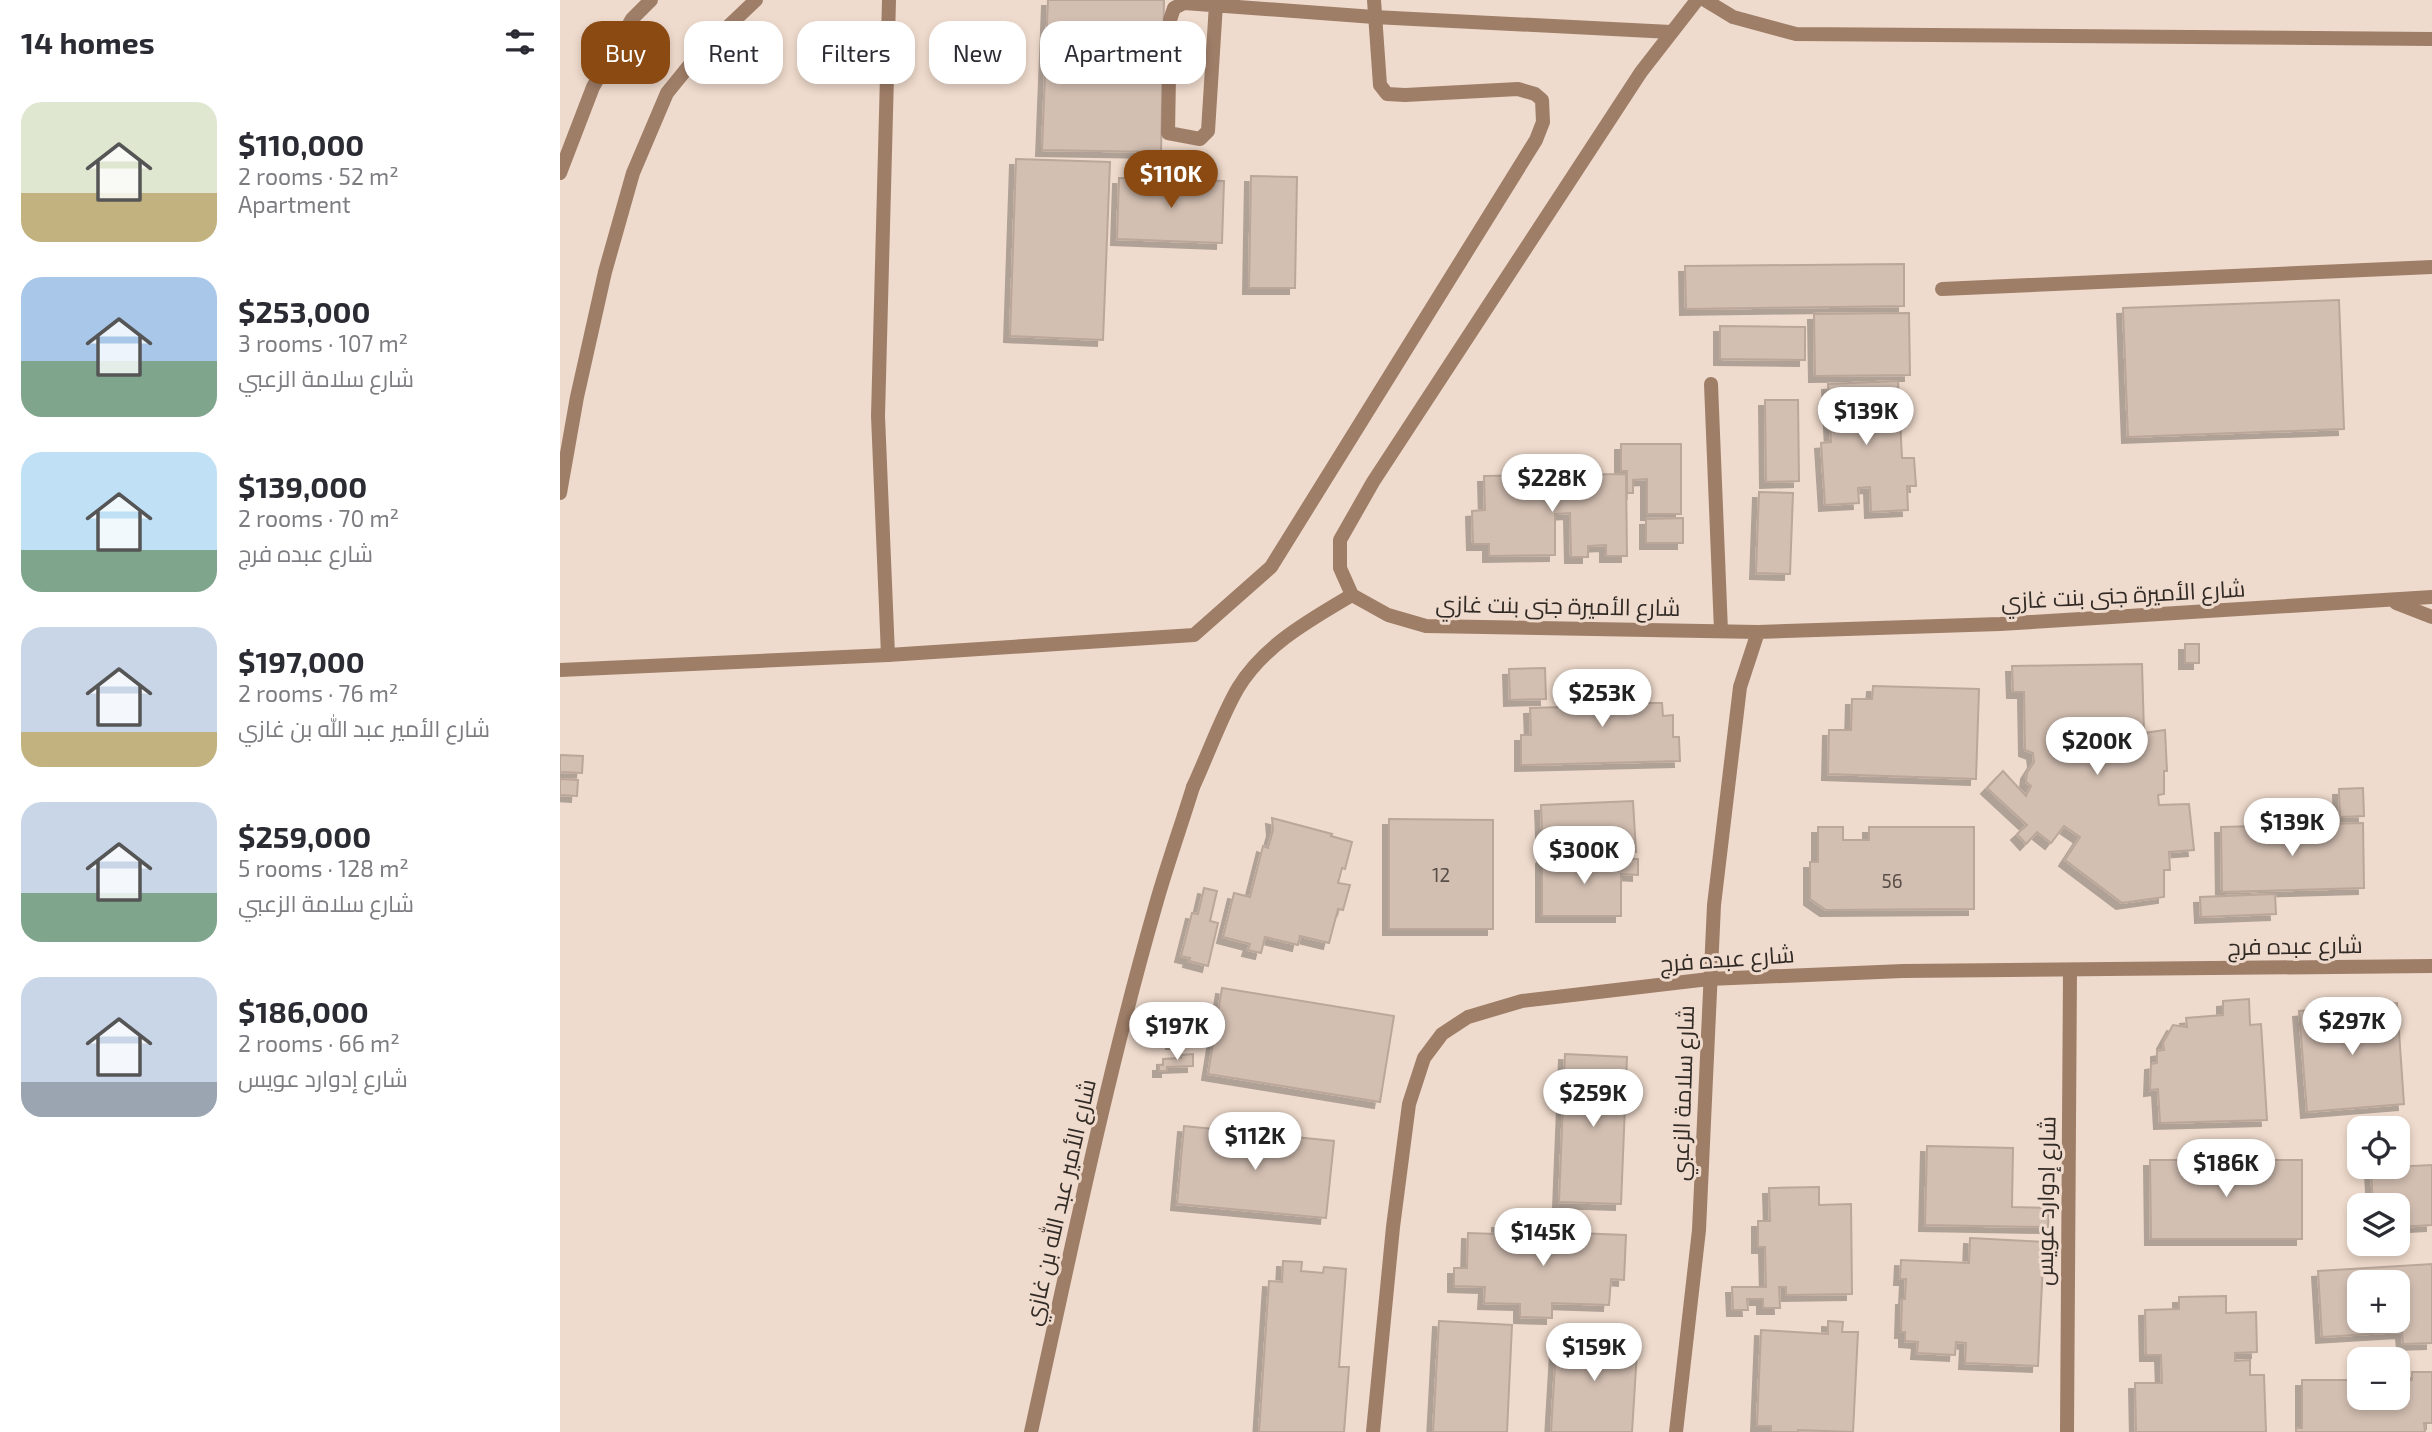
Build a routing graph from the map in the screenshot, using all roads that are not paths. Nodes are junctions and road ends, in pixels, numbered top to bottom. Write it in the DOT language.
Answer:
graph roads {
  1 [pos="651,0"];
  2 [pos="756,0"];
  3 [pos="889,0"];
  4 [pos="1374,0"];
  5 [pos="1697,0"];
  6 [pos="1705,0"];
  7 [pos="1216,5"];
  8 [pos="1374,18"];
  9 [pos="1671,32"];
  10 [pos="2432,40"];
  11 [pos="560,173"];
  12 [pos="2432,267"];
  13 [pos="1942,289"];
  14 [pos="1711,384"];
  15 [pos="560,493"];
  16 [pos="1352,595"];
  17 [pos="2432,597"];
  18 [pos="2391,601"];
  19 [pos="2432,617"];
  20 [pos="1721,632"];
  21 [pos="1758,632"];
  22 [pos="888,655"];
  23 [pos="560,670"];
  24 [pos="2432,966"];
  25 [pos="2070,970"];
  26 [pos="1709,979"];
  27 [pos="1031,1432"];
  28 [pos="1373,1432"];
  29 [pos="1676,1432"];
  30 [pos="2067,1432"];
  1 -- 11 [label="street"];
  2 -- 15 [label="street"];
  3 -- 22 [label="street"];
  4 -- 8 [label="street"];
  5 -- 9 [label="street"];
  6 -- 10 [label="street"];
  7 -- 7 [label="street"];
  7 -- 8 [label="street"];
  8 -- 9 [label="street"];
  8 -- 22 [label="street"];
  9 -- 16 [label="street"];
  12 -- 13 [label="street"];
  14 -- 20 [label="street"];
  16 -- 20 [label="street, شارع الأميرة جنى بنت غازي"];
  16 -- 27 [label="street, شارع الأمير عبد الله بن غازي"];
  17 -- 18 [label="street, شارع الأميرة جنى بنت غازي"];
  18 -- 19 [label="street, شارع الأميرة جنى بنت غازي"];
  18 -- 21 [label="street, شارع الأميرة جنى بنت غازي"];
  20 -- 21 [label="street, شارع الأميرة جنى بنت غازي"];
  21 -- 26 [label="street, شارع سلامة الزعبي"];
  22 -- 23 [label="street"];
  24 -- 25 [label="street, شارع عبده فرج"];
  25 -- 26 [label="street, شارع عبده فرج"];
  25 -- 30 [label="street, شارع إدوارد عويس"];
  26 -- 28 [label="street, شارع عبده فرج"];
  26 -- 29 [label="street, شارع سلامة الزعبي"];
}
